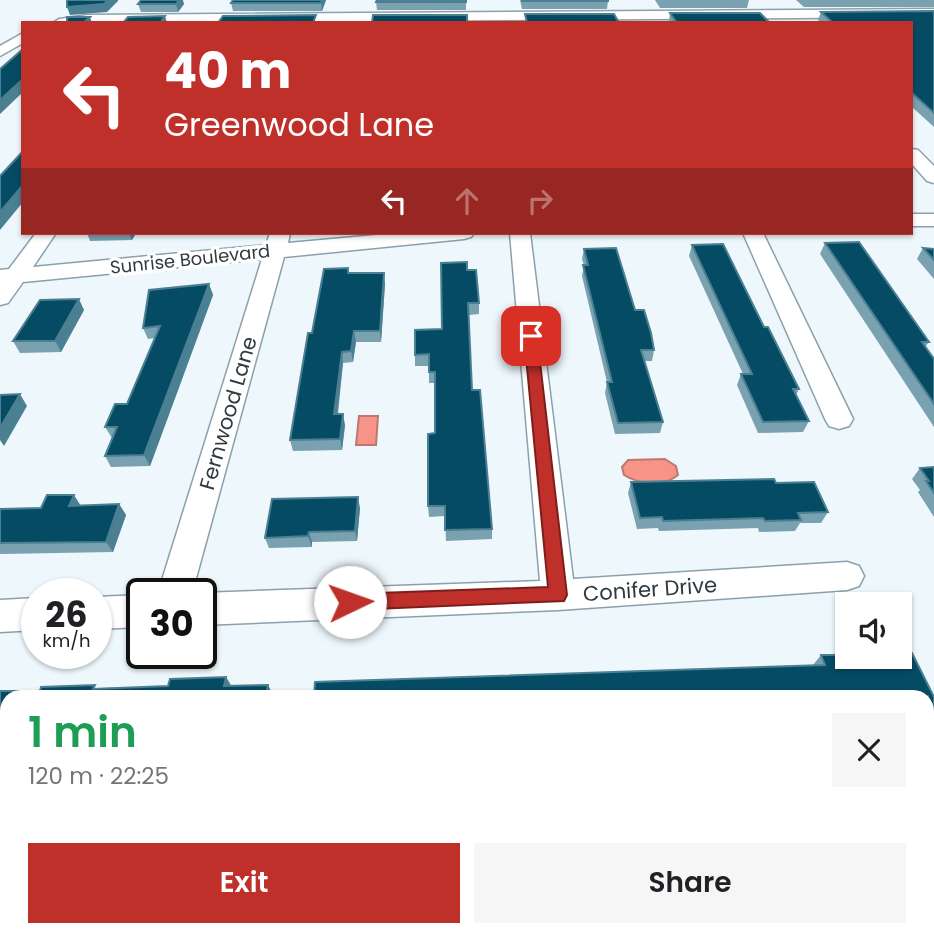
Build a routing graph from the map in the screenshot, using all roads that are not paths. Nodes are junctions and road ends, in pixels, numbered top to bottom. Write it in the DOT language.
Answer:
graph roads {
  1 [pos="934,12"];
  2 [pos="916,13"];
  3 [pos="783,18"];
  4 [pos="489,19"];
  5 [pos="638,19"];
  6 [pos="194,20"];
  7 [pos="341,20"];
  8 [pos="74,21"];
  9 [pos="934,25"];
  10 [pos="21,38"];
  11 [pos="0,52"];
  12 [pos="913,155"];
  13 [pos="934,177"];
  14 [pos="913,220"];
  15 [pos="934,220"];
  16 [pos="44,235"];
  17 [pos="422,235"];
  18 [pos="520,235"];
  19 [pos="754,235"];
  20 [pos="277,242"];
  21 [pos="8,277"];
  22 [pos="0,298"];
  23 [pos="839,419"];
  24 [pos="847,576"];
  25 [pos="179,578"];
  26 [pos="558,595"];
  27 [pos="217,608"];
  28 [pos="21,615"];
  29 [pos="0,616"];
  1 -- 2 [label="street"];
  2 -- 3 [label="street"];
  2 -- 9 [label="street"];
  3 -- 5 [label="street"];
  4 -- 5 [label="street"];
  4 -- 7 [label="street"];
  6 -- 7 [label="street"];
  6 -- 8 [label="street"];
  10 -- 11 [label="street"];
  12 -- 13 [label="street"];
  14 -- 15 [label="street"];
  16 -- 21 [label="street"];
  17 -- 20 [label="street, Sunrise Boulevard"];
  18 -- 26 [label="street"];
  19 -- 23 [label="street"];
  20 -- 21 [label="street, Sunrise Boulevard"];
  20 -- 25 [label="street, Fernwood Lane"];
  21 -- 22 [label="street"];
  24 -- 26 [label="street, Conifer Drive"];
  26 -- 27 [label="street, Conifer Drive"];
  28 -- 29 [label="street"];
}
